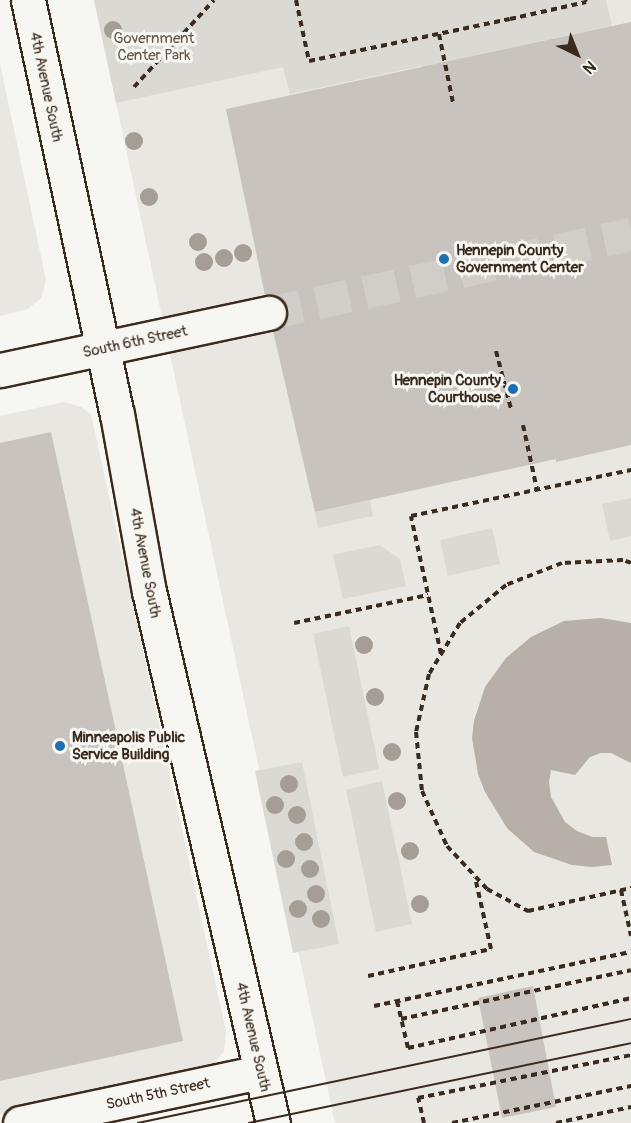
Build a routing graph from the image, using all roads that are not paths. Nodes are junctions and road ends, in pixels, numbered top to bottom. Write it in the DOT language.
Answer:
graph roads {
  1 [pos="28,0"];
  2 [pos="269,313"];
  3 [pos="103,349"];
  4 [pos="0,370"];
  5 [pos="260,1072"];
  6 [pos="20,1123"];
  7 [pos="273,1123"];
  1 -- 3 [label="main road, 4th Avenue South"];
  2 -- 3 [label="main road, South 6th Street"];
  3 -- 4 [label="main road, South 6th Street"];
  3 -- 5 [label="main road, 4th Avenue South"];
  5 -- 6 [label="main road, South 5th Street"];
  5 -- 7 [label="main road, 4th Avenue South"];
}
